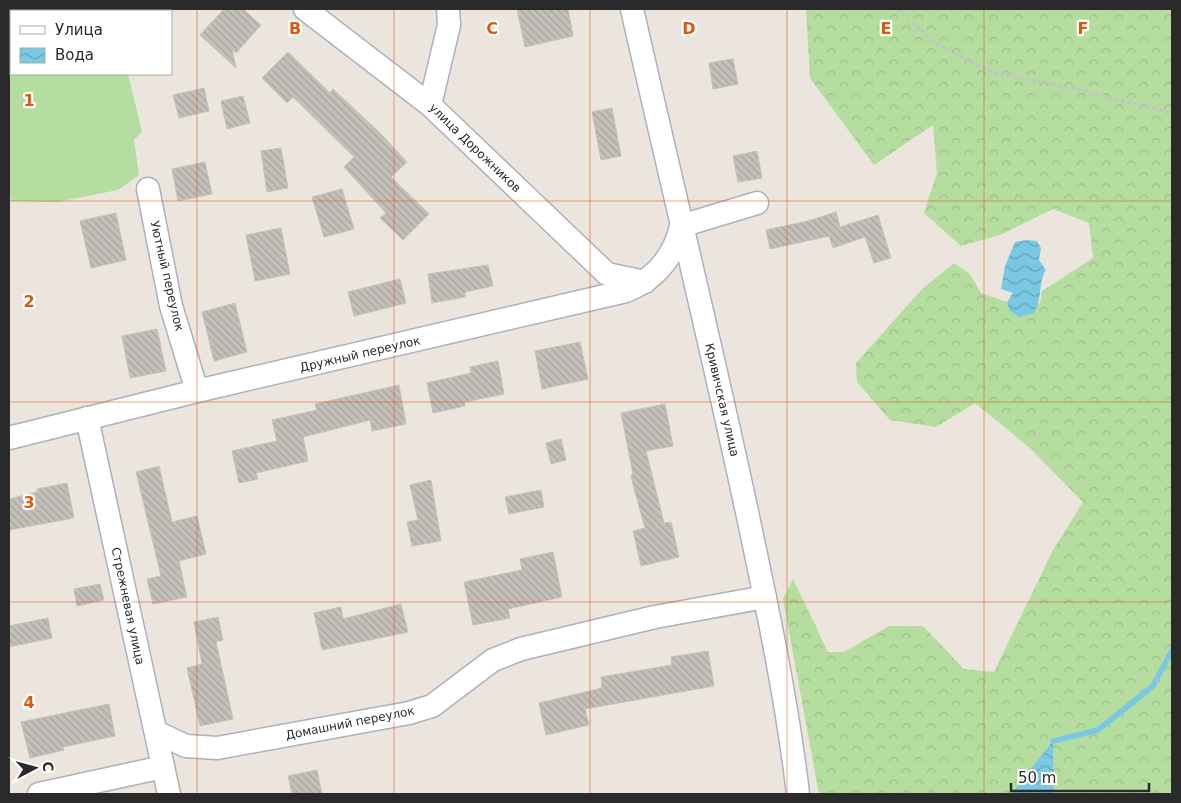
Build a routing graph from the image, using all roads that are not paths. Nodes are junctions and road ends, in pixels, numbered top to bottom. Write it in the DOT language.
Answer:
graph roads {
  1 [pos="305,9"];
  2 [pos="448,9"];
  3 [pos="632,9"];
  4 [pos="430,105"];
  5 [pos="148,189"];
  6 [pos="757,203"];
  7 [pos="681,226"];
  8 [pos="644,282"];
  9 [pos="197,391"];
  10 [pos="87,418"];
  11 [pos="9,438"];
  12 [pos="765,597"];
  13 [pos="156,732"];
  14 [pos="163,767"];
  15 [pos="39,794"];
  16 [pos="169,794"];
  17 [pos="798,794"];
  1 -- 4 [label="street, улица Дорожников"];
  2 -- 4 [label="street"];
  3 -- 7 [label="street, Кривичская улица"];
  4 -- 8 [label="street, улица Дорожников"];
  5 -- 9 [label="street, Уютный переулок"];
  6 -- 7 [label="street"];
  7 -- 8 [label="street, Дружный переулок"];
  7 -- 12 [label="street, Кривичская улица"];
  8 -- 9 [label="street, Дружный переулок"];
  9 -- 10 [label="street, Дружный переулок"];
  10 -- 11 [label="street, Дружный переулок"];
  10 -- 13 [label="street, Стрежневая улица"];
  12 -- 13 [label="street, Домашний переулок"];
  12 -- 17 [label="street, Кривичская улица"];
  13 -- 14 [label="street, Стрежневая улица"];
  14 -- 15 [label="street"];
  14 -- 16 [label="street, Стрежневая улица"];
}
